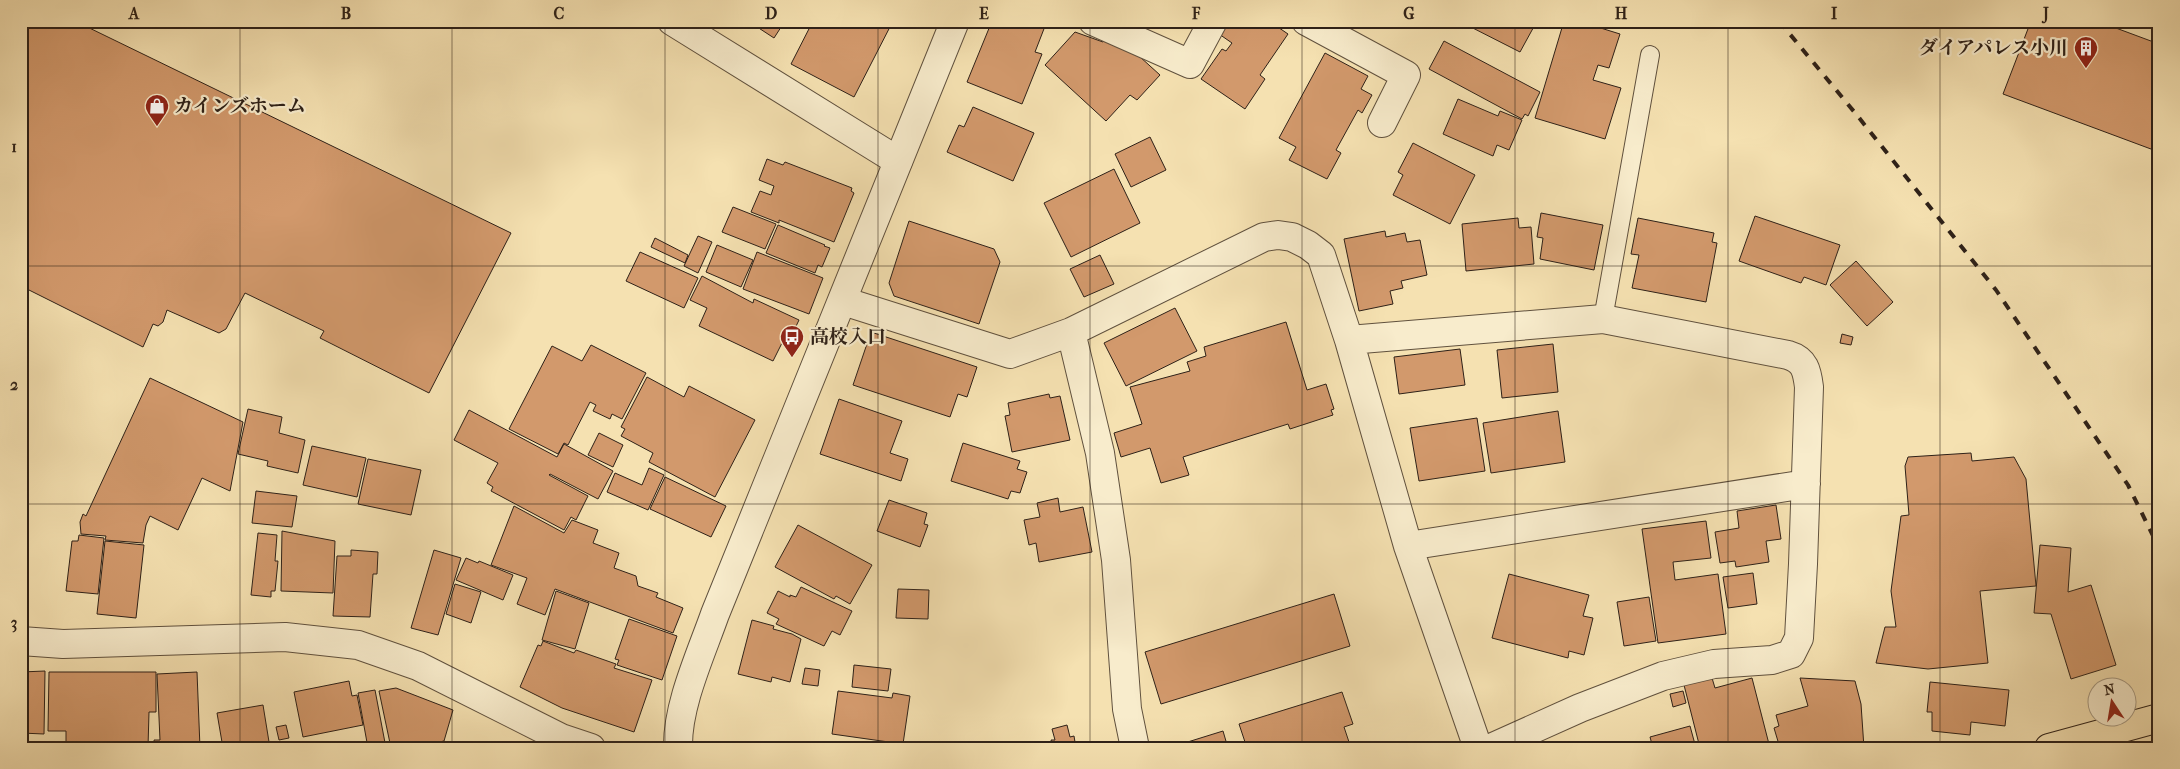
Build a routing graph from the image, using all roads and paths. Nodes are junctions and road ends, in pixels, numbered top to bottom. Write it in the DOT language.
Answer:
graph roads {
  1 [pos="672,21"];
  2 [pos="955,21"];
  3 [pos="1093,21"];
  4 [pos="1213,21"];
  5 [pos="1306,21"];
  6 [pos="1650,55"];
  7 [pos="1382,123"];
  8 [pos="898,161"];
  9 [pos="842,301"];
  10 [pos="1603,319"];
  11 [pos="1071,332"];
  12 [pos="1349,340"];
  13 [pos="1806,484"];
  14 [pos="1408,546"];
  15 [pos="21,641"];
  16 [pos="2159,718"];
  17 [pos="557,743"];
  18 [pos="591,748"];
  19 [pos="678,748"];
  20 [pos="1135,748"];
  21 [pos="1478,748"];
  22 [pos="1490,748"];
  23 [pos="2049,748"];
  1 -- 8 [label="street"];
  2 -- 8 [label="street"];
  3 -- 4 [label="street"];
  5 -- 7 [label="street"];
  6 -- 10 [label="lane"];
  8 -- 9 [label="street"];
  9 -- 11 [label="street"];
  9 -- 19 [label="street"];
  10 -- 12 [label="street"];
  10 -- 13 [label="street"];
  11 -- 12 [label="street"];
  11 -- 20 [label="street"];
  12 -- 14 [label="street"];
  13 -- 14 [label="street"];
  13 -- 22 [label="street"];
  14 -- 21 [label="street"];
  15 -- 17 [label="street"];
  16 -- 23 [label="highway"];
  17 -- 18 [label="street"];
}
